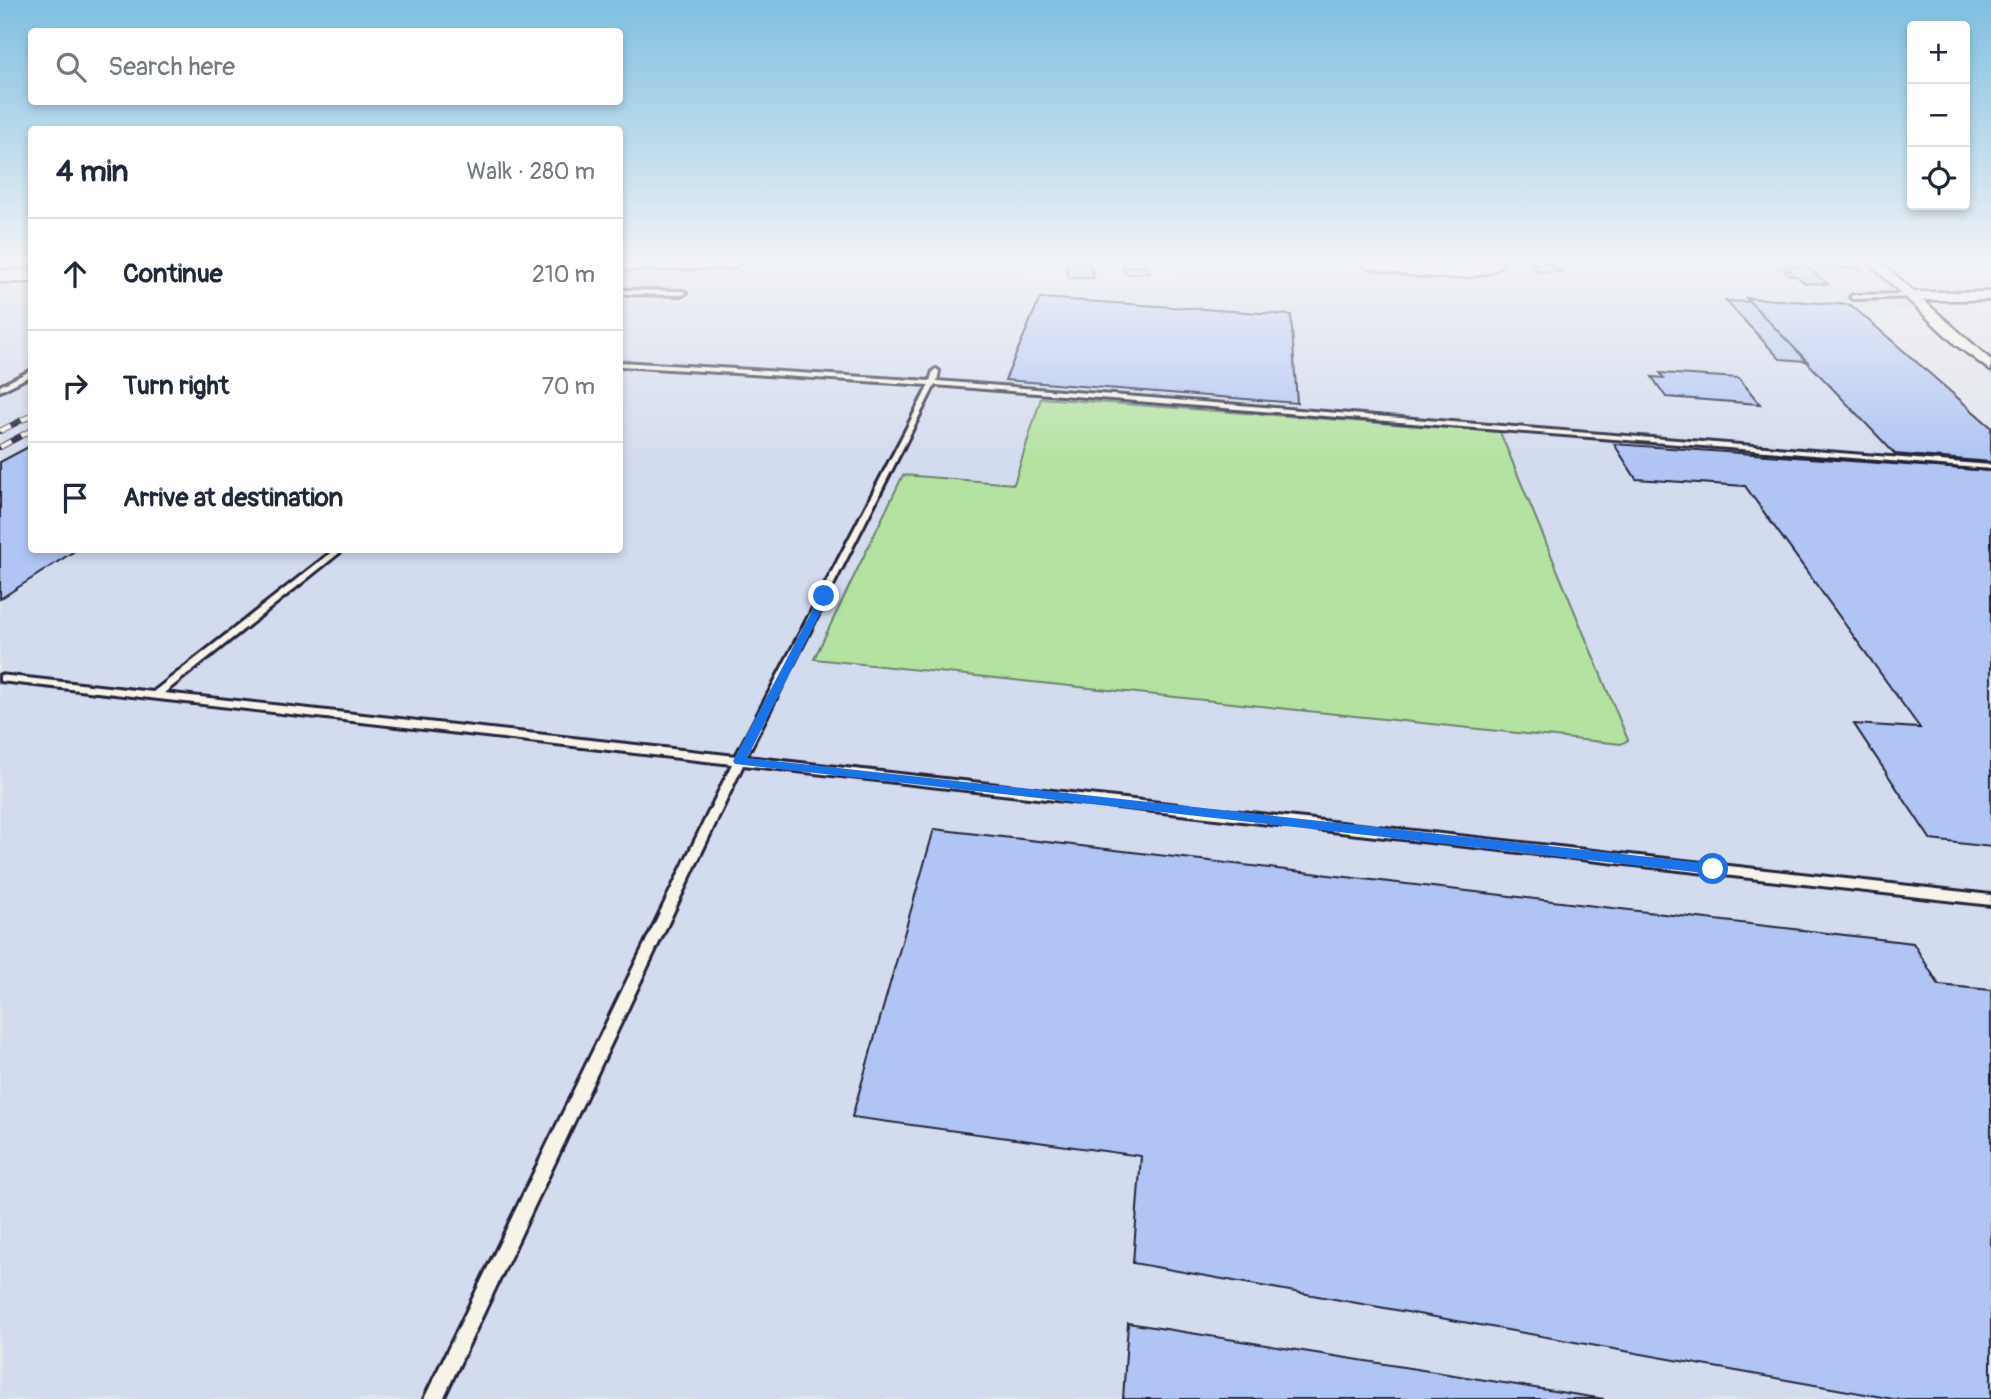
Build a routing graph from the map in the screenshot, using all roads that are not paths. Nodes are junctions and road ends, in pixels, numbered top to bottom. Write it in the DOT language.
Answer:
graph roads {
  1 [pos="1943,328"];
  2 [pos="623,364"];
  3 [pos="1991,366"];
  4 [pos="28,374"];
  5 [pos="934,377"];
  6 [pos="0,389"];
  7 [pos="1991,467"];
  8 [pos="335,553"];
  9 [pos="0,678"];
  10 [pos="154,696"];
  11 [pos="740,761"];
  12 [pos="1991,900"];
  13 [pos="433,1399"];
  1 -- 3 [label="street"];
  2 -- 5 [label="lane"];
  4 -- 6 [label="lane"];
  5 -- 7 [label="lane"];
  5 -- 11 [label="lane"];
  8 -- 10 [label="lane"];
  9 -- 10 [label="lane"];
  10 -- 11 [label="lane"];
  11 -- 12 [label="lane"];
  11 -- 13 [label="lane"];
}
